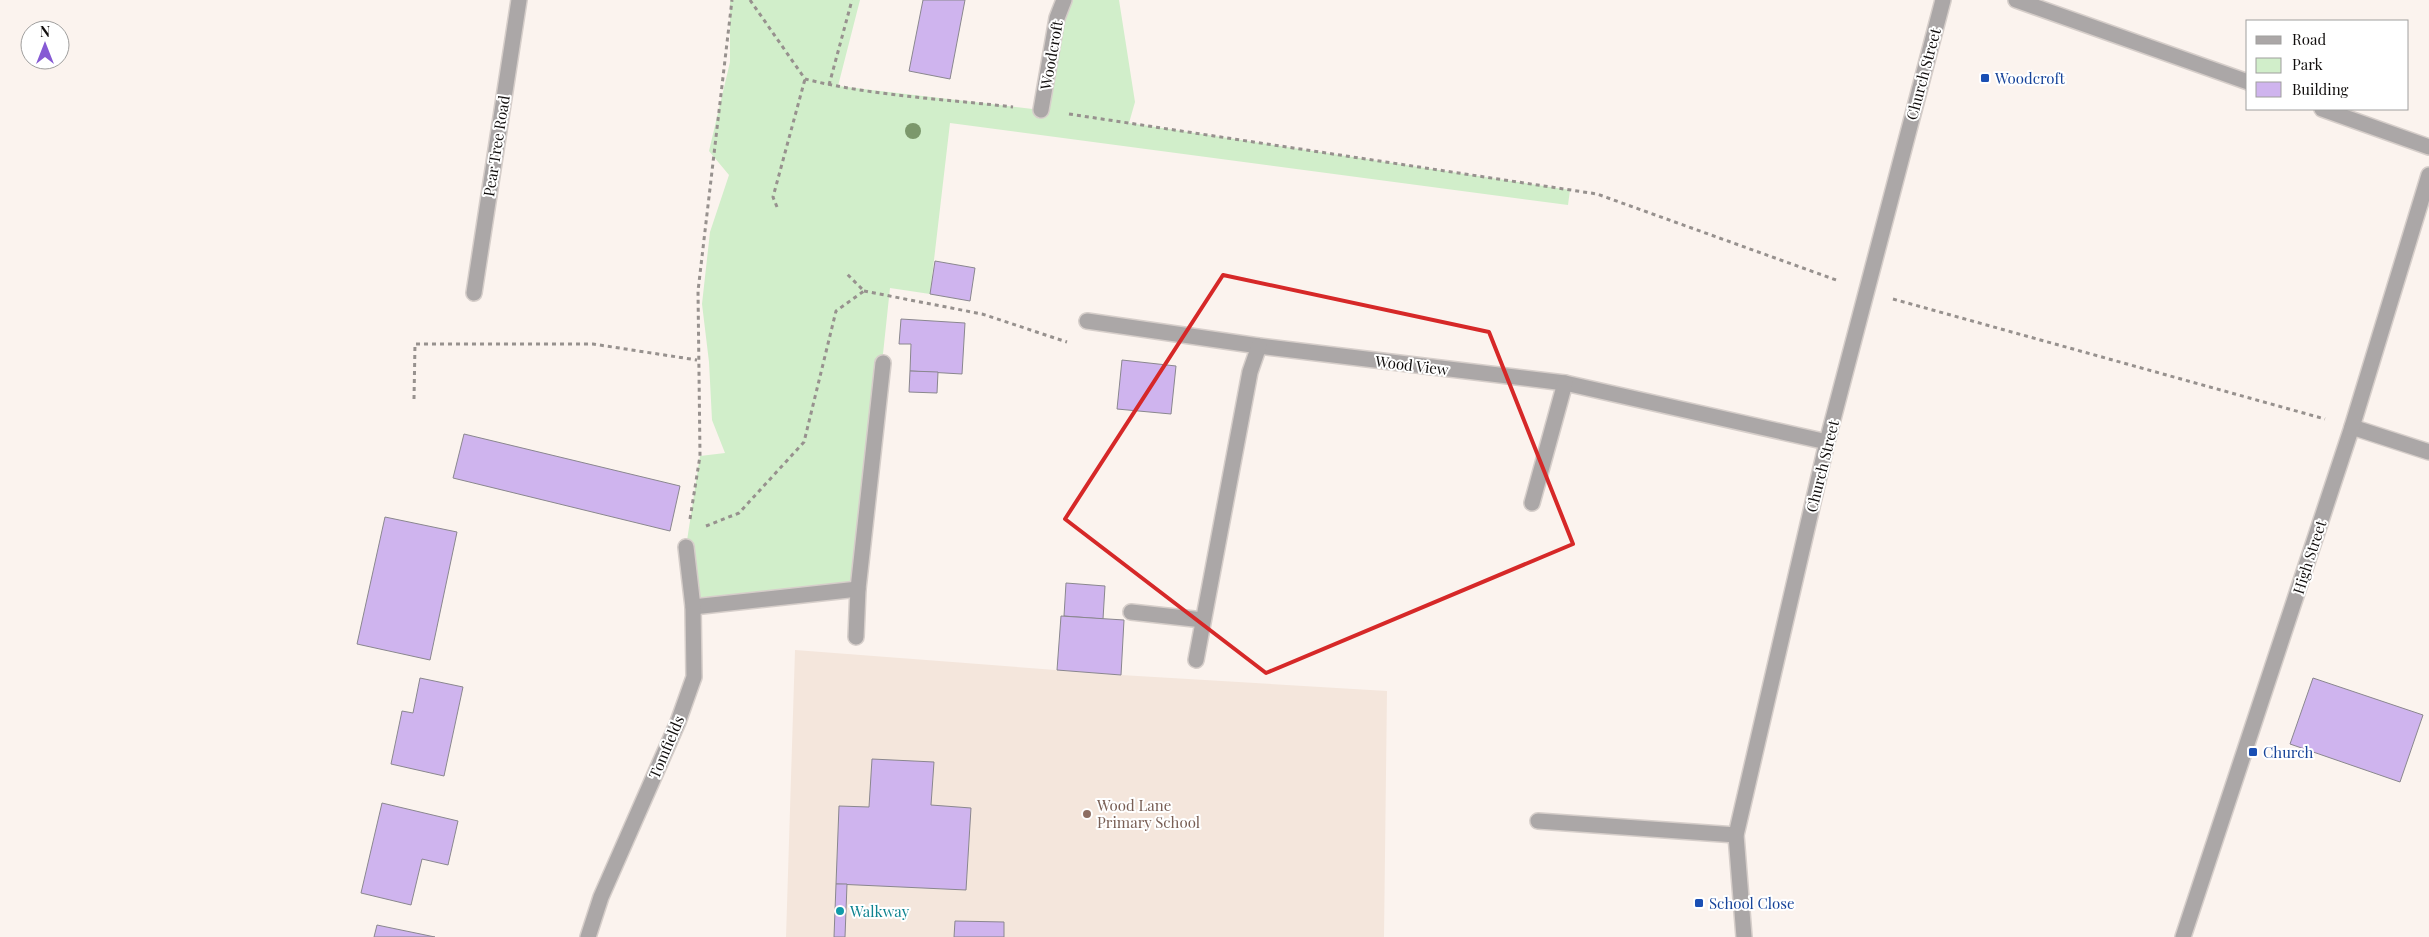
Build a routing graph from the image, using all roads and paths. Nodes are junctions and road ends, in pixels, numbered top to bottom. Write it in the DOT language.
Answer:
graph roads {
  1 [pos="519,0"];
  2 [pos="732,0"];
  3 [pos="750,0"];
  4 [pos="852,0"];
  5 [pos="1064,0"];
  6 [pos="1943,0"];
  7 [pos="2016,0"];
  8 [pos="805,79"];
  9 [pos="2246,81"];
  10 [pos="829,85"];
  11 [pos="1041,110"];
  12 [pos="2325,110"];
  13 [pos="2429,147"];
  14 [pos="2429,176"];
  15 [pos="777,207"];
  16 [pos="846,273"];
  17 [pos="864,291"];
  18 [pos="1867,291"];
  19 [pos="474,293"];
  20 [pos="1087,321"];
  21 [pos="1075,344"];
  22 [pos="1259,346"];
  23 [pos="697,360"];
  24 [pos="883,363"];
  25 [pos="1565,383"];
  26 [pos="414,399"];
  27 [pos="2352,426"];
  28 [pos="1828,442"];
  29 [pos="2429,452"];
  30 [pos="1532,503"];
  31 [pos="686,540"];
  32 [pos="858,590"];
  33 [pos="693,607"];
  34 [pos="1131,612"];
  35 [pos="1203,620"];
  36 [pos="856,636"];
  37 [pos="1196,660"];
  38 [pos="1538,821"];
  39 [pos="1736,834"];
  40 [pos="588,937"];
  41 [pos="1744,937"];
  42 [pos="2183,937"];
  1 -- 19 [label="street, Pear Tree Road"];
  2 -- 23 [label="path"];
  3 -- 8 [label="path"];
  4 -- 10 [label="path"];
  5 -- 11 [label="street, Woodcroft"];
  6 -- 18 [label="street, Church Street"];
  7 -- 9 [label="street"];
  8 -- 10 [label="path"];
  8 -- 15 [label="path"];
  10 -- 11 [label="path"];
  11 -- 18 [label="path"];
  12 -- 13 [label="street"];
  14 -- 27 [label="street, High Street"];
  16 -- 17 [label="path"];
  17 -- 21 [label="path"];
  17 -- 31 [label="path"];
  18 -- 27 [label="path"];
  18 -- 28 [label="street, Church Street"];
  20 -- 22 [label="street, Wood View"];
  22 -- 25 [label="street, Wood View"];
  22 -- 35 [label="street"];
  23 -- 26 [label="path"];
  23 -- 31 [label="path"];
  24 -- 32 [label="street"];
  25 -- 28 [label="street, Wood View"];
  25 -- 30 [label="street"];
  27 -- 29 [label="street"];
  27 -- 42 [label="street, High Street"];
  28 -- 39 [label="street, Church Street"];
  31 -- 33 [label="street, Tomfields"];
  32 -- 33 [label="street"];
  32 -- 36 [label="street"];
  33 -- 40 [label="street, Tomfields"];
  34 -- 35 [label="street"];
  35 -- 37 [label="street"];
  38 -- 39 [label="street"];
  39 -- 41 [label="street, Church Street"];
}
